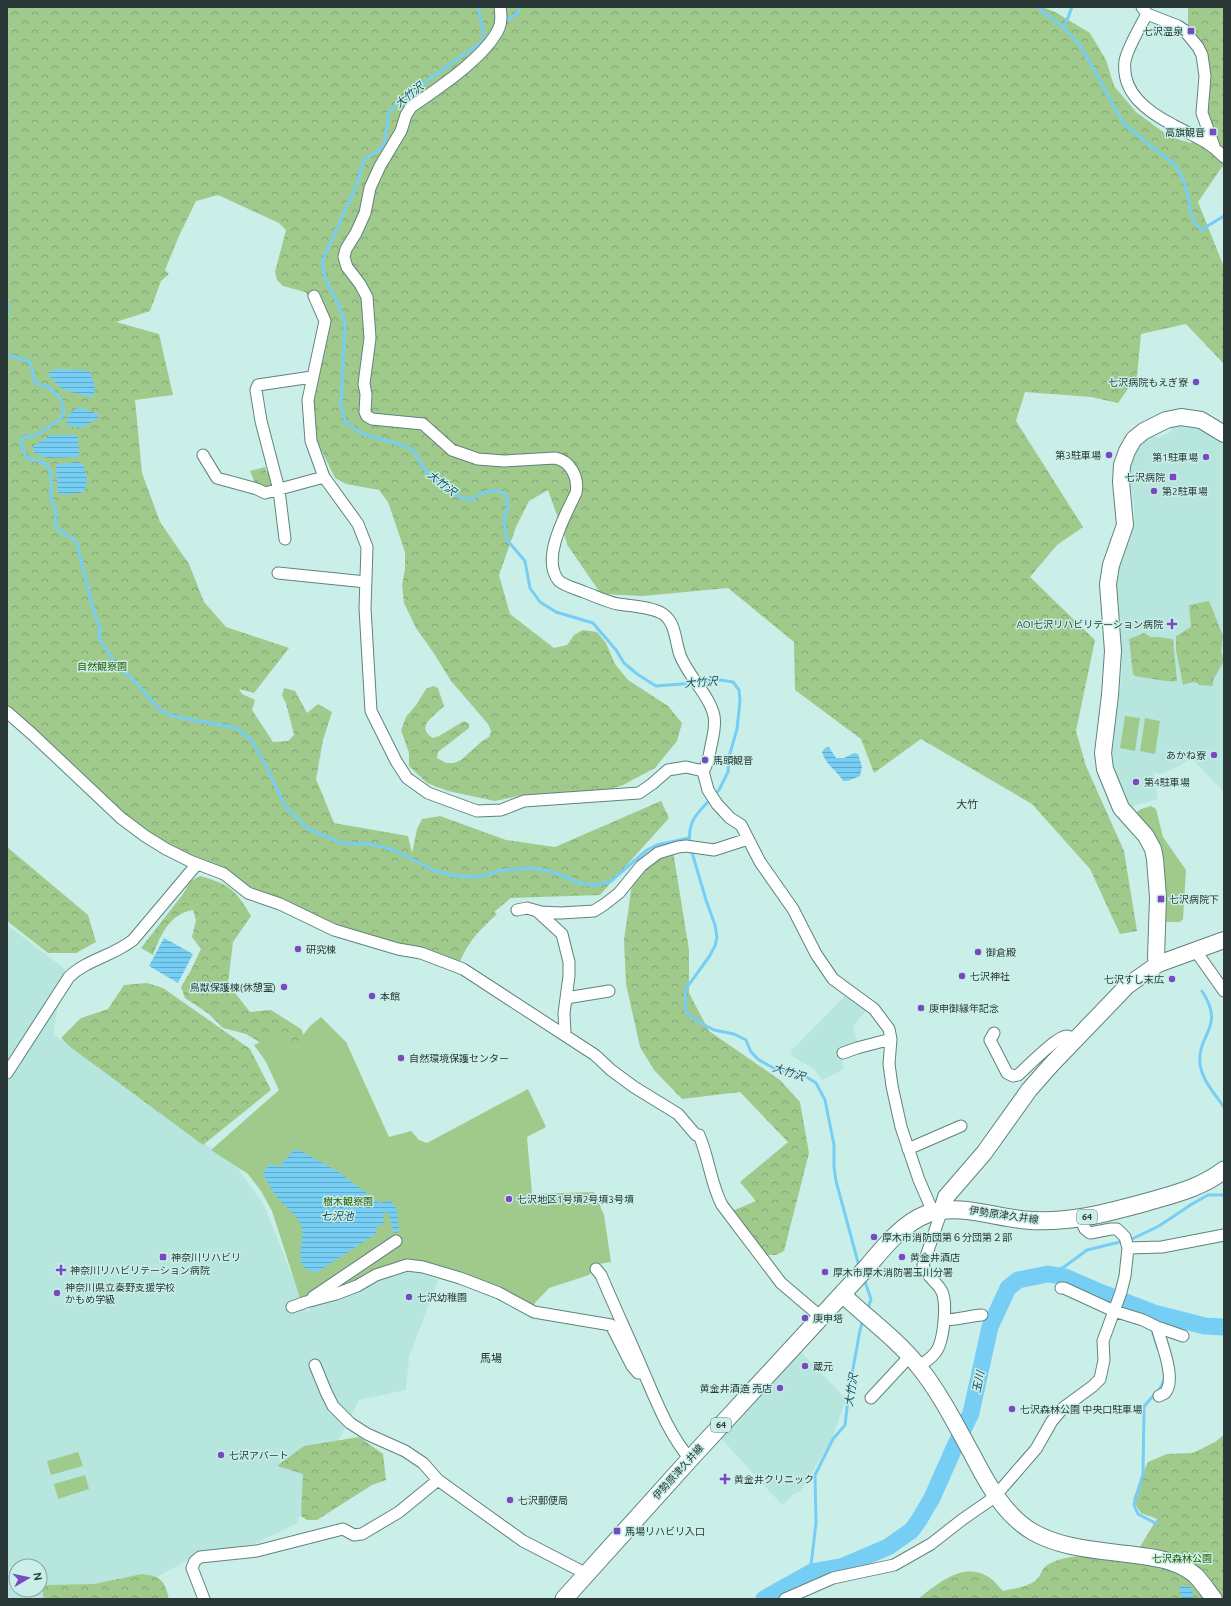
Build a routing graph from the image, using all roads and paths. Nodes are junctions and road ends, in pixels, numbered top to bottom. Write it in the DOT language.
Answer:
graph roads {
  1 [pos="500,7"];
  2 [pos="1144,11"];
  3 [pos="1214,146"];
  4 [pos="1224,157"];
  5 [pos="314,296"];
  6 [pos="312,377"];
  7 [pos="1224,434"];
  8 [pos="203,455"];
  9 [pos="324,477"];
  10 [pos="279,490"];
  11 [pos="285,538"];
  12 [pos="278,573"];
  13 [pos="366,582"];
  14 [pos="7,712"];
  15 [pos="703,771"];
  16 [pos="748,839"];
  17 [pos="197,864"];
  18 [pos="517,910"];
  19 [pos="537,910"];
  20 [pos="1224,940"];
  21 [pos="1195,950"];
  22 [pos="1158,964"];
  23 [pos="609,991"];
  24 [pos="1224,992"];
  25 [pos="566,998"];
  26 [pos="994,1033"];
  27 [pos="564,1034"];
  28 [pos="891,1039"];
  29 [pos="1076,1039"];
  30 [pos="1040,1047"];
  31 [pos="843,1053"];
  32 [pos="7,1073"];
  33 [pos="1012,1075"];
  34 [pos="961,1126"];
  35 [pos="908,1149"];
  36 [pos="1224,1170"];
  37 [pos="938,1211"];
  38 [pos="1080,1218"];
  39 [pos="1224,1235"];
  40 [pos="396,1242"];
  41 [pos="1127,1243"];
  42 [pos="596,1269"];
  43 [pos="1061,1288"];
  44 [pos="842,1294"];
  45 [pos="306,1302"];
  46 [pos="292,1307"];
  47 [pos="1115,1309"];
  48 [pos="982,1315"];
  49 [pos="821,1317"];
  50 [pos="944,1320"];
  51 [pos="1157,1327"];
  52 [pos="1183,1336"];
  53 [pos="914,1362"];
  54 [pos="315,1365"];
  55 [pos="644,1373"];
  56 [pos="1159,1396"];
  57 [pos="871,1398"];
  58 [pos="690,1459"];
  59 [pos="438,1480"];
  60 [pos="995,1493"];
  61 [pos="585,1576"];
  62 [pos="204,1599"];
  63 [pos="564,1599"];
  64 [pos="785,1599"];
  65 [pos="1214,1599"];
  1 -- 15 [label="street"];
  2 -- 3 [label="street"];
  2 -- 3 [label="street"];
  3 -- 4 [label="street"];
  5 -- 6 [label="street"];
  6 -- 9 [label="street"];
  6 -- 10 [label="street"];
  7 -- 22 [label="street"];
  8 -- 10 [label="street"];
  9 -- 10 [label="street"];
  9 -- 13 [label="street"];
  10 -- 11 [label="street"];
  12 -- 13 [label="street"];
  13 -- 15 [label="street"];
  14 -- 17 [label="street"];
  15 -- 16 [label="street"];
  16 -- 19 [label="street"];
  16 -- 28 [label="street"];
  17 -- 27 [label="street"];
  17 -- 32 [label="street"];
  18 -- 19 [label="street"];
  19 -- 25 [label="street"];
  20 -- 21 [label="street"];
  21 -- 22 [label="street"];
  21 -- 24 [label="street"];
  22 -- 29 [label="street"];
  23 -- 25 [label="street"];
  25 -- 27 [label="street"];
  26 -- 33 [label="street"];
  27 -- 49 [label="street"];
  28 -- 31 [label="street"];
  28 -- 35 [label="street"];
  29 -- 33 [label="street"];
  29 -- 37 [label="street"];
  30 -- 33 [label="street"];
  34 -- 35 [label="street"];
  35 -- 37 [label="street"];
  36 -- 38 [label="main road, 伊勢原津久井線 / 64"];
  37 -- 38 [label="main road, 伊勢原津久井線 / 64"];
  37 -- 44 [label="main road, 伊勢原津久井線 / 64"];
  37 -- 50 [label="street"];
  38 -- 41 [label="street"];
  39 -- 41 [label="street"];
  40 -- 45 [label="street"];
  41 -- 47 [label="street"];
  42 -- 55 [label="street"];
  43 -- 47 [label="street"];
  44 -- 49 [label="main road, 伊勢原津久井線 / 64"];
  44 -- 53 [label="street"];
  45 -- 46 [label="street"];
  45 -- 55 [label="street"];
  47 -- 51 [label="street"];
  47 -- 60 [label="street"];
  48 -- 50 [label="street"];
  49 -- 58 [label="main road, 伊勢原津久井線 / 64"];
  50 -- 53 [label="street"];
  51 -- 52 [label="street"];
  51 -- 56 [label="street"];
  53 -- 57 [label="street"];
  53 -- 60 [label="street"];
  54 -- 59 [label="street"];
  55 -- 58 [label="street"];
  58 -- 61 [label="main road, 伊勢原津久井線 / 64"];
  59 -- 61 [label="street"];
  59 -- 62 [label="street"];
  60 -- 64 [label="street"];
  60 -- 65 [label="street"];
  61 -- 63 [label="main road, 伊勢原津久井線 / 64"];
}
